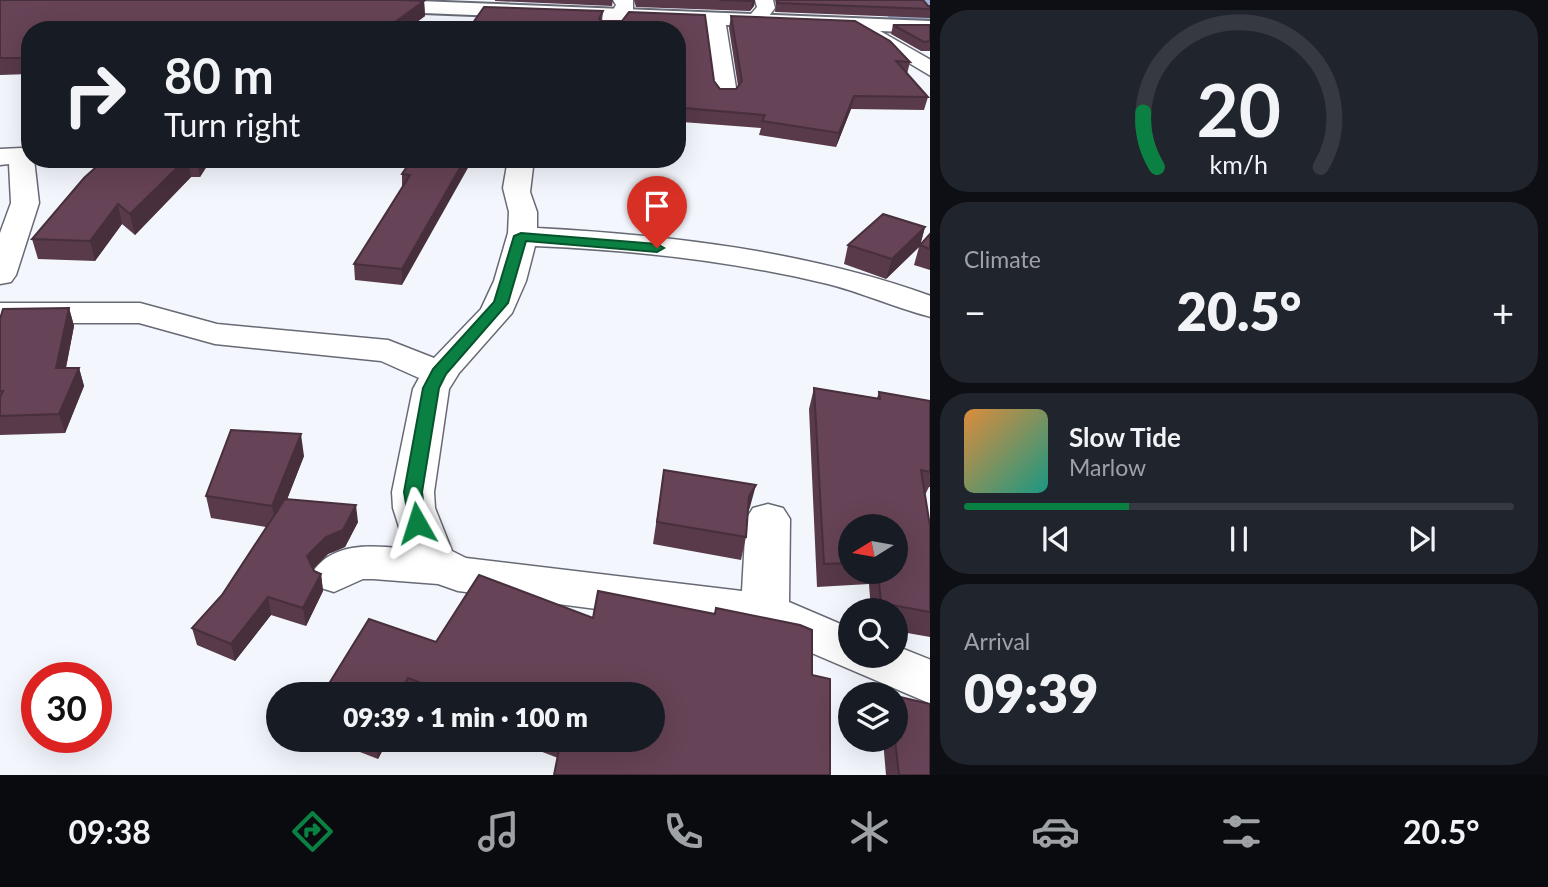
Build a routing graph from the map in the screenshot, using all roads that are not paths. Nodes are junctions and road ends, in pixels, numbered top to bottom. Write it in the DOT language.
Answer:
graph roads {
  1 [pos="764,0"];
  2 [pos="353,5"];
  3 [pos="617,15"];
  4 [pos="715,19"];
  5 [pos="755,21"];
  6 [pos="859,25"];
  7 [pos="930,27"];
  8 [pos="930,70"];
  9 [pos="726,94"];
  10 [pos="21,156"];
  11 [pos="0,157"];
  12 [pos="22,168"];
  13 [pos="519,168"];
  14 [pos="521,236"];
  15 [pos="0,275"];
  16 [pos="930,307"];
  17 [pos="0,313"];
  18 [pos="439,373"];
  19 [pos="768,519"];
  20 [pos="445,567"];
  21 [pos="334,575"];
  22 [pos="765,612"];
  23 [pos="838,644"];
  24 [pos="895,668"];
  25 [pos="930,683"];
  1 -- 5 [label="street"];
  2 -- 3 [label="street"];
  3 -- 4 [label="street"];
  4 -- 5 [label="street"];
  4 -- 9 [label="street"];
  5 -- 6 [label="street"];
  6 -- 7 [label="street"];
  6 -- 8 [label="street"];
  10 -- 11 [label="street"];
  12 -- 15 [label="street"];
  13 -- 14 [label="street"];
  14 -- 16 [label="street"];
  14 -- 18 [label="street"];
  17 -- 18 [label="street"];
  18 -- 20 [label="street"];
  19 -- 22 [label="street"];
  20 -- 21 [label="street"];
  20 -- 22 [label="street"];
  22 -- 23 [label="street"];
  24 -- 25 [label="street"];
}
